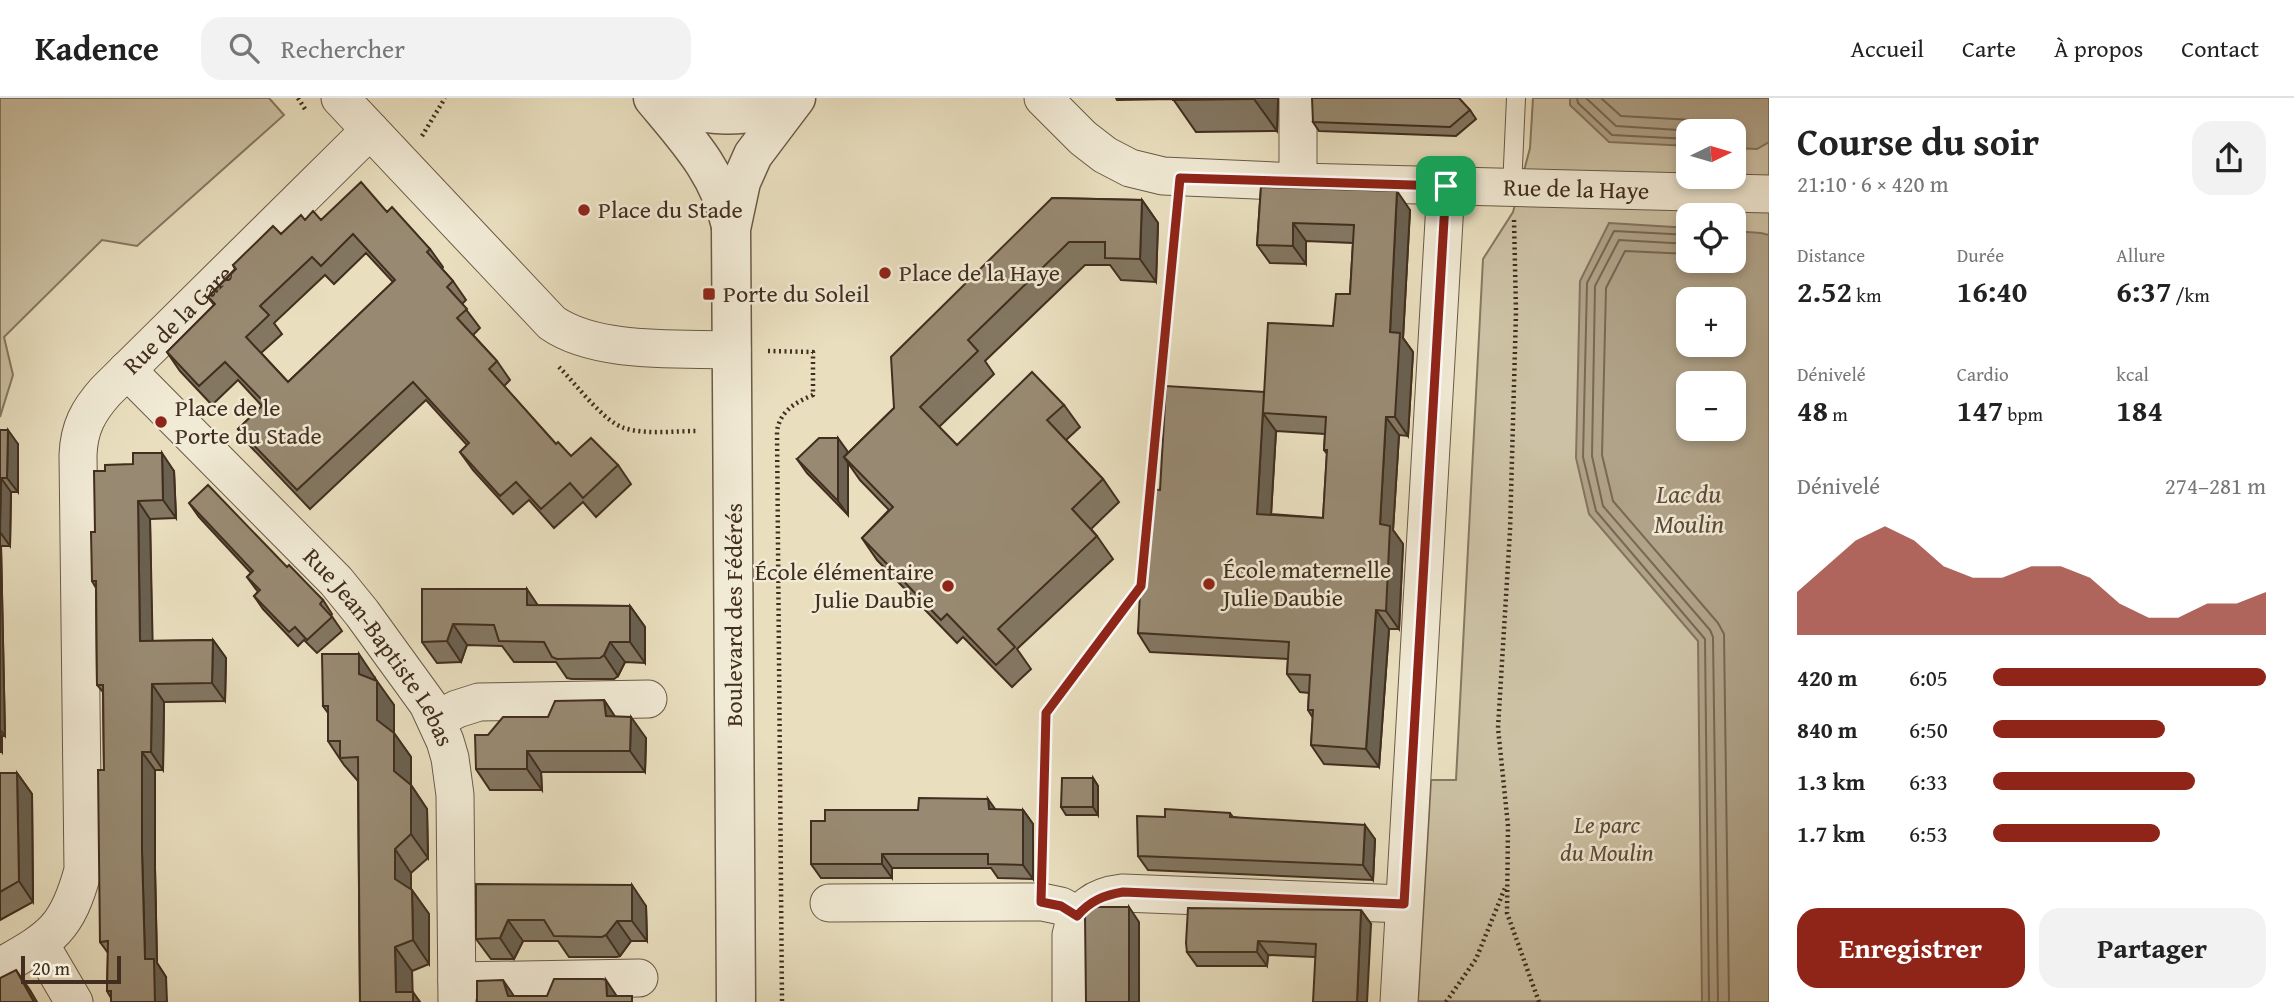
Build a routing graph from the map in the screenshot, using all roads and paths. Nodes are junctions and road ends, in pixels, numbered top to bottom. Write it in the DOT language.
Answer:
graph roads {
  1 [pos="340,98"];
  2 [pos="653,98"];
  3 [pos="658,98"];
  4 [pos="794,98"];
  5 [pos="1043,98"];
  6 [pos="1298,98"];
  7 [pos="1516,98"];
  8 [pos="370,130"];
  9 [pos="1180,178"];
  10 [pos="1298,182"];
  11 [pos="1446,186"];
  12 [pos="1511,188"];
  13 [pos="1769,194"];
  14 [pos="731,229"];
  15 [pos="732,350"];
  16 [pos="127,370"];
  17 [pos="1149,504"];
  18 [pos="1142,572"];
  19 [pos="648,699"];
  20 [pos="436,720"];
  21 [pos="1507,884"];
  22 [pos="1041,902"];
  23 [pos="829,903"];
  24 [pos="1404,904"];
  25 [pos="1077,916"];
  26 [pos="40,944"];
  27 [pos="0,967"];
  28 [pos="639,978"];
  29 [pos="457,992"];
  30 [pos="74,1002"];
  31 [pos="736,1002"];
  32 [pos="782,1002"];
  33 [pos="1071,1002"];
  34 [pos="1399,1002"];
  35 [pos="1446,1002"];
  36 [pos="1539,1002"];
  1 -- 8 [label="street"];
  2 -- 14 [label="street, Boulevard des Fédérés"];
  3 -- 4 [label="street"];
  4 -- 14 [label="street, Boulevard des Fédérés"];
  5 -- 9 [label="street"];
  6 -- 10 [label="street"];
  7 -- 12 [label="lane"];
  8 -- 15 [label="street"];
  8 -- 16 [label="street, Rue de la Gare"];
  9 -- 10 [label="street"];
  9 -- 17 [label="path"];
  10 -- 11 [label="street, Rue de la Haye"];
  11 -- 12 [label="street, Rue de la Haye"];
  11 -- 24 [label="street"];
  12 -- 13 [label="street, Rue de la Haye"];
  12 -- 21 [label="path"];
  14 -- 15 [label="street, Boulevard des Fédérés"];
  15 -- 31 [label="street, Boulevard des Fédérés"];
  15 -- 32 [label="path"];
  16 -- 20 [label="street, Rue Jean-Baptiste Lebas"];
  16 -- 26 [label="street, Rue de la Gare"];
  18 -- 22 [label="path"];
  19 -- 20 [label="street"];
  20 -- 29 [label="street, Rue Jean-Baptiste Lebas"];
  21 -- 35 [label="path"];
  21 -- 36 [label="path"];
  22 -- 23 [label="street"];
  22 -- 25 [label="street"];
  24 -- 25 [label="street"];
  24 -- 34 [label="street"];
  25 -- 33 [label="street"];
  26 -- 27 [label="street, Rue de la Gare"];
  26 -- 30 [label="street"];
  28 -- 29 [label="street"];
}
